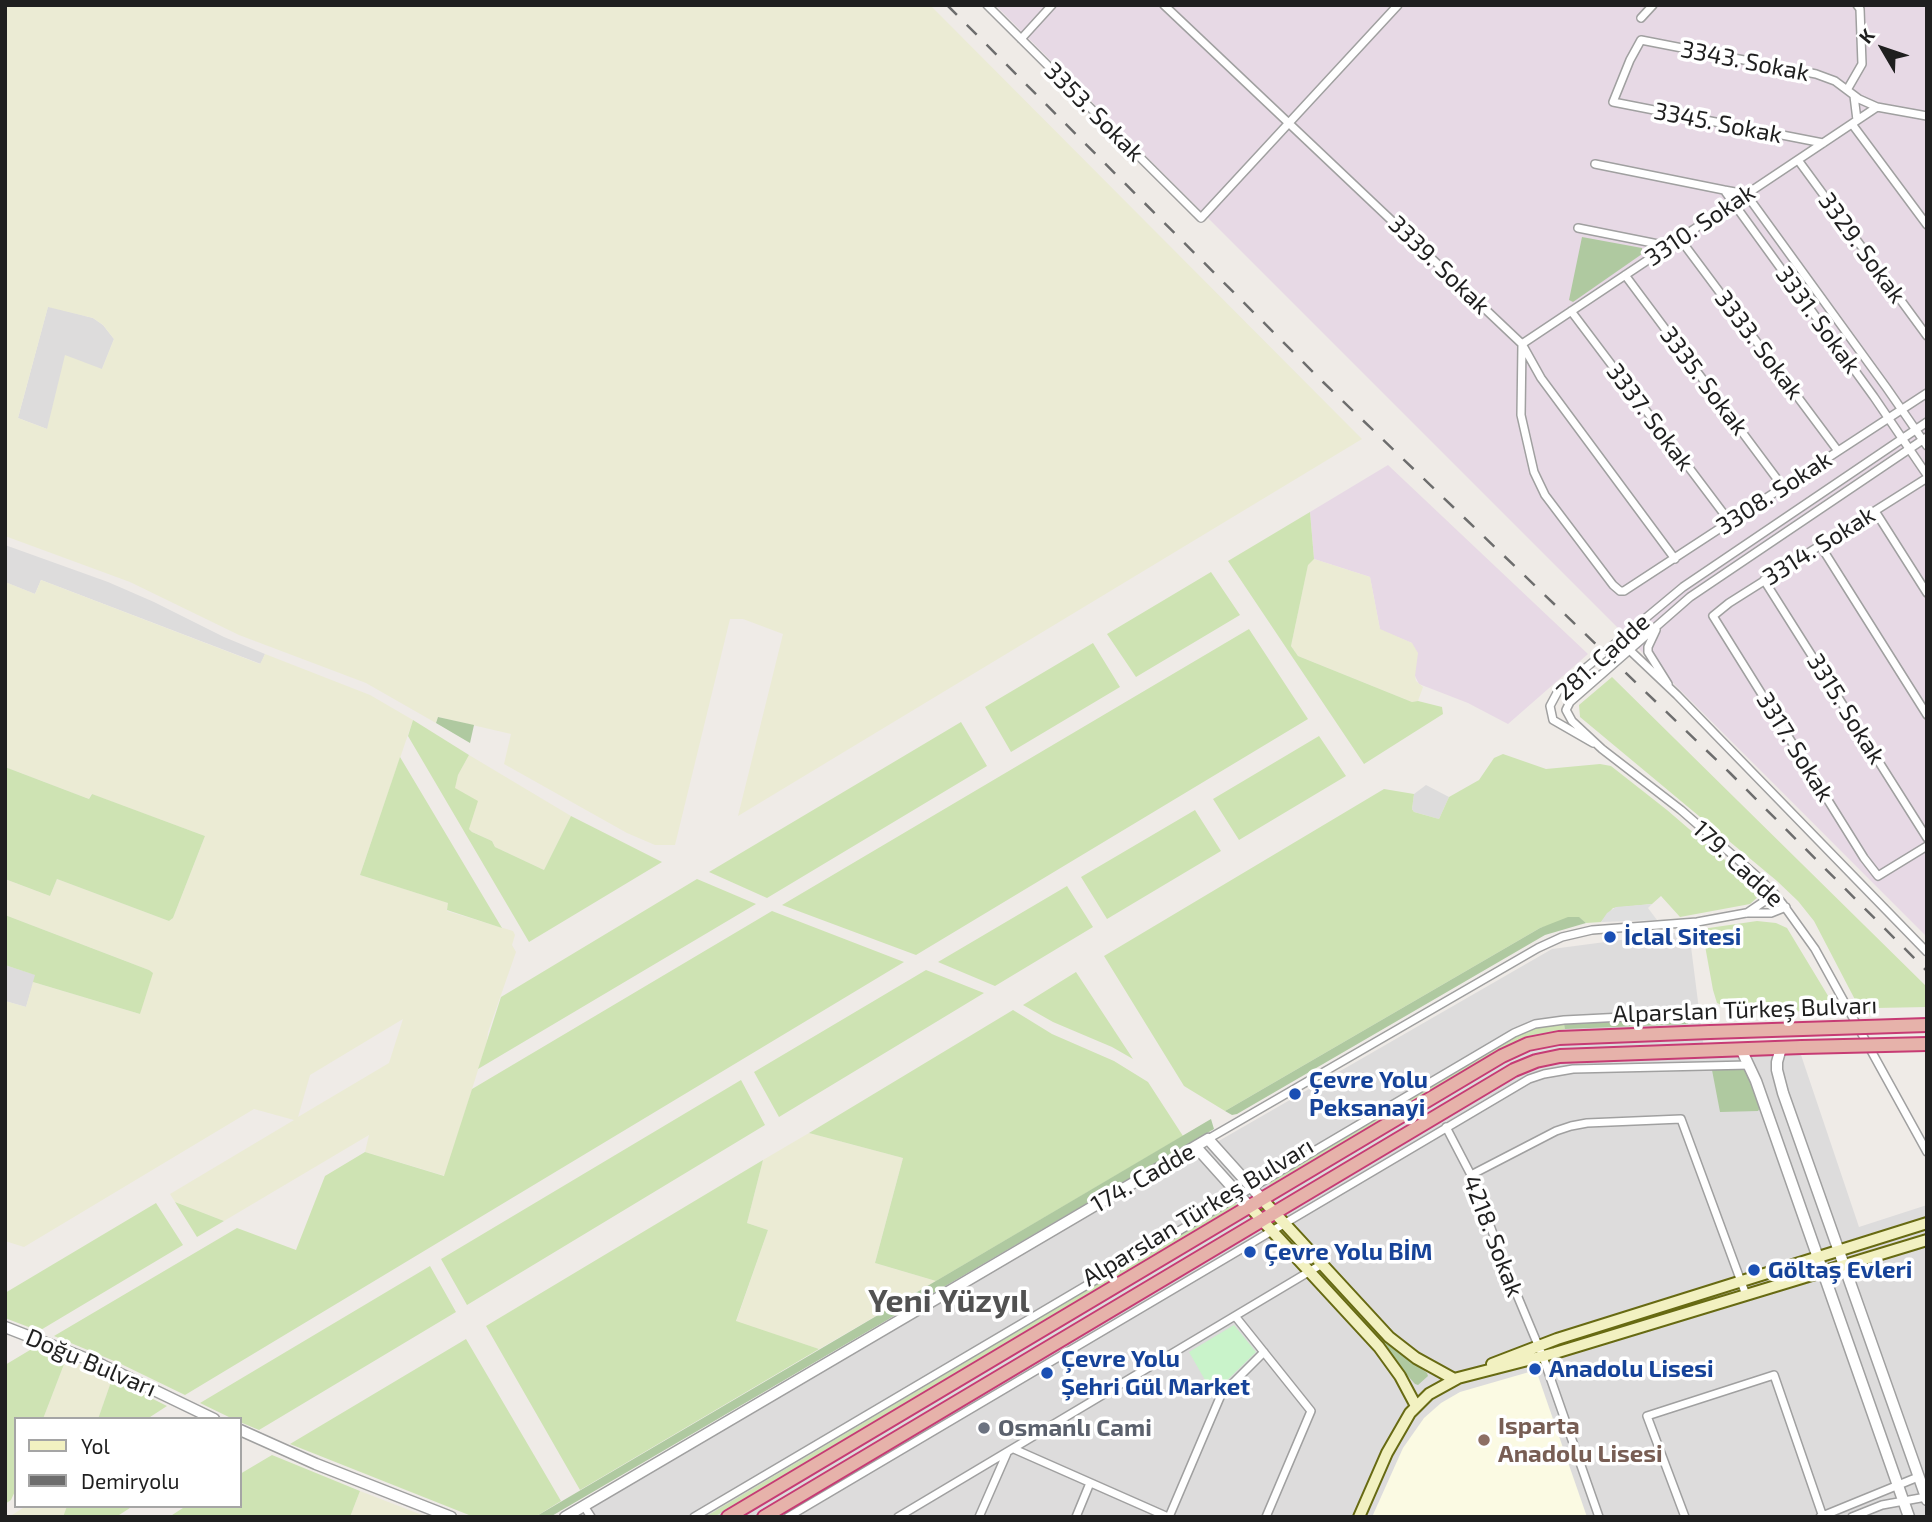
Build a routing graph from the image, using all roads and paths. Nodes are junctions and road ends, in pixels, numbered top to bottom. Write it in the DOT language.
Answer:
graph roads {
  1 [pos="987,5"];
  2 [pos="1052,5"];
  3 [pos="1164,5"];
  4 [pos="1398,5"];
  5 [pos="1653,5"];
  6 [pos="1858,7"];
  7 [pos="1641,18"];
  8 [pos="1021,39"];
  9 [pos="1847,90"];
  10 [pos="1854,96"];
  11 [pos="1614,102"];
  12 [pos="1877,107"];
  13 [pos="1927,116"];
  14 [pos="1290,122"];
  15 [pos="1855,122"];
  16 [pos="1823,143"];
  17 [pos="1798,160"];
  18 [pos="1595,164"];
  19 [pos="1724,190"];
  20 [pos="1746,194"];
  21 [pos="1733,203"];
  22 [pos="1927,225"];
  23 [pos="1578,228"];
  24 [pos="1679,239"];
  25 [pos="1668,246"];
  26 [pos="1625,275"];
  27 [pos="1571,311"];
  28 [pos="1927,336"];
  29 [pos="1522,344"];
  30 [pos="1927,393"];
  31 [pos="1902,409"];
  32 [pos="1889,418"];
  33 [pos="1927,422"];
  34 [pos="1916,429"];
  35 [pos="1903,438"];
  36 [pos="1925,441"];
  37 [pos="1909,448"];
  38 [pos="1838,451"];
  39 [pos="1927,477"];
  40 [pos="1783,487"];
  41 [pos="1875,511"];
  42 [pos="1730,522"];
  43 [pos="1821,545"];
  44 [pos="1675,559"];
  45 [pos="1765,580"];
  46 [pos="1927,593"];
  47 [pos="1713,616"];
  48 [pos="1658,624"];
  49 [pos="1619,640"];
  50 [pos="1629,651"];
  51 [pos="1677,695"];
  52 [pos="1927,715"];
  53 [pos="1602,749"];
  54 [pos="1927,838"];
  55 [pos="1927,846"];
  56 [pos="1774,894"];
  57 [pos="1786,908"];
  58 [pos="1746,913"];
  59 [pos="1927,952"];
  60 [pos="1702,1013"];
  61 [pos="1927,1025"];
  62 [pos="1927,1044"];
  63 [pos="1781,1048"];
  64 [pos="1741,1049"];
  65 [pos="1749,1065"];
  66 [pos="1446,1127"];
  67 [pos="1208,1139"];
  68 [pos="1196,1147"];
  69 [pos="1927,1152"];
  70 [pos="1471,1175"];
  71 [pos="1251,1187"];
  72 [pos="1239,1194"];
  73 [pos="1261,1198"];
  74 [pos="1249,1206"];
  75 [pos="1274,1212"];
  76 [pos="1262,1219"];
  77 [pos="1284,1223"];
  78 [pos="1927,1223"];
  79 [pos="1272,1230"];
  80 [pos="1927,1240"];
  81 [pos="1839,1251"];
  82 [pos="1817,1258"];
  83 [pos="1322,1264"];
  84 [pos="1844,1265"];
  85 [pos="1310,1272"];
  86 [pos="1823,1272"];
  87 [pos="1741,1281"];
  88 [pos="1746,1295"];
  89 [pos="1235,1316"];
  90 [pos="5,1327"];
  91 [pos="1540,1351"];
  92 [pos="1264,1352"];
  93 [pos="1454,1379"];
  94 [pos="1416,1406"];
  95 [pos="210,1417"];
  96 [pos="242,1431"];
  97 [pos="1010,1451"];
  98 [pos="1922,1480"];
  99 [pos="1090,1483"];
  100 [pos="1898,1485"];
  101 [pos="1926,1498"];
  102 [pos="1903,1501"];
  103 [pos="584,1506"];
  104 [pos="1822,1516"];
  105 [pos="451,1517"];
  106 [pos="565,1517"];
  107 [pos="592,1517"];
  108 [pos="694,1517"];
  109 [pos="728,1517"];
  110 [pos="764,1517"];
  111 [pos="788,1517"];
  112 [pos="898,1517"];
  113 [pos="979,1517"];
  114 [pos="1076,1517"];
  115 [pos="1168,1517"];
  116 [pos="1266,1517"];
  117 [pos="1359,1517"];
  118 [pos="1599,1517"];
  119 [pos="1685,1517"];
  120 [pos="1852,1517"];
  121 [pos="1909,1517"];
  1 -- 8 [label="street, 3353. Sokak"];
  2 -- 8 [label="street"];
  3 -- 14 [label="street, 3339. Sokak"];
  4 -- 14 [label="street"];
  5 -- 7 [label="street"];
  6 -- 9 [label="street"];
  8 -- 14 [label="street, 3353. Sokak"];
  9 -- 10 [label="street, 3343. Sokak"];
  9 -- 11 [label="street, 3343. Sokak"];
  10 -- 12 [label="street, 3343. Sokak"];
  10 -- 15 [label="street"];
  11 -- 16 [label="street, 3345. Sokak"];
  12 -- 13 [label="street, 3343. Sokak"];
  12 -- 15 [label="street, 3310. Sokak"];
  14 -- 29 [label="street, 3339. Sokak"];
  15 -- 16 [label="street, 3310. Sokak"];
  15 -- 22 [label="street"];
  16 -- 17 [label="street, 3310. Sokak"];
  17 -- 20 [label="street, 3310. Sokak"];
  17 -- 28 [label="street, 3329. Sokak"];
  18 -- 19 [label="street"];
  19 -- 20 [label="street"];
  19 -- 21 [label="street, 3331. Sokak"];
  20 -- 21 [label="street, 3310. Sokak"];
  20 -- 31 [label="street, 3331. Sokak"];
  21 -- 24 [label="street, 3310. Sokak"];
  21 -- 32 [label="street, 3331. Sokak"];
  23 -- 25 [label="street"];
  24 -- 25 [label="street, 3310. Sokak"];
  24 -- 38 [label="street, 3333. Sokak"];
  25 -- 26 [label="street, 3310. Sokak"];
  26 -- 27 [label="street, 3310. Sokak"];
  26 -- 40 [label="street, 3335. Sokak"];
  27 -- 29 [label="street, 3310. Sokak"];
  27 -- 42 [label="street, 3337. Sokak"];
  29 -- 44 [label="street, 3339. Sokak"];
  29 -- 44 [label="street, 3308. Sokak"];
  30 -- 31 [label="street, 3308. Sokak"];
  31 -- 32 [label="street, 3308. Sokak"];
  31 -- 34 [label="street, 3331. Sokak"];
  32 -- 35 [label="street, 3331. Sokak"];
  32 -- 38 [label="street, 3308. Sokak"];
  33 -- 34 [label="street, 281. Cadde"];
  34 -- 35 [label="street, 281. Cadde"];
  34 -- 36 [label="street, 3331. Sokak"];
  35 -- 37 [label="street, 3331. Sokak"];
  35 -- 49 [label="street, 281. Cadde"];
  36 -- 37 [label="street, 281. Cadde"];
  37 -- 39 [label="street, 3331. Sokak"];
  37 -- 48 [label="street, 281. Cadde"];
  38 -- 40 [label="street, 3308. Sokak"];
  39 -- 41 [label="street, 3314. Sokak"];
  40 -- 42 [label="street, 3308. Sokak"];
  41 -- 43 [label="street, 3314. Sokak"];
  41 -- 46 [label="street"];
  42 -- 44 [label="street, 3308. Sokak"];
  43 -- 45 [label="street, 3314. Sokak"];
  43 -- 52 [label="street"];
  45 -- 47 [label="street, 3314. Sokak"];
  45 -- 54 [label="street, 3315. Sokak"];
  47 -- 55 [label="street, 3317. Sokak"];
  48 -- 50 [label="street, 281. Cadde"];
  48 -- 51 [label="street"];
  49 -- 50 [label="street"];
  49 -- 53 [label="street, 281. Cadde"];
  50 -- 51 [label="street"];
  50 -- 53 [label="street, 281. Cadde"];
  51 -- 59 [label="street"];
  53 -- 56 [label="street, 179. Cadde"];
  56 -- 57 [label="street, 179. Cadde"];
  56 -- 58 [label="street"];
  57 -- 58 [label="street, 174. Cadde"];
  57 -- 69 [label="street, 179. Cadde"];
  58 -- 67 [label="street, 174. Cadde"];
  60 -- 71 [label="street"];
  61 -- 73 [label="highway, Alparslan Türkeş Bulvarı, bridge"];
  62 -- 63 [label="highway, Alparslan Türkeş Bulvarı, bridge"];
  63 -- 64 [label="highway, Alparslan Türkeş Bulvarı"];
  63 -- 81 [label="street"];
  64 -- 65 [label="street"];
  64 -- 75 [label="highway, Alparslan Türkeş Bulvarı"];
  65 -- 66 [label="street"];
  65 -- 82 [label="street"];
  66 -- 70 [label="street, 4218. Sokak"];
  66 -- 77 [label="street"];
  67 -- 68 [label="street, 174. Cadde"];
  67 -- 71 [label="street"];
  68 -- 72 [label="street"];
  68 -- 103 [label="street, 174. Cadde"];
  70 -- 87 [label="street"];
  70 -- 91 [label="street, 4218. Sokak"];
  71 -- 72 [label="street"];
  71 -- 73 [label="street"];
  72 -- 74 [label="street"];
  72 -- 108 [label="street"];
  73 -- 74 [label="highway, Alparslan Türkeş Bulvarı"];
  73 -- 75 [label="main road"];
  74 -- 76 [label="main road"];
  74 -- 109 [label="highway, Alparslan Türkeş Bulvarı"];
  75 -- 76 [label="highway, Alparslan Türkeş Bulvarı"];
  75 -- 77 [label="main road"];
  76 -- 79 [label="main road"];
  76 -- 110 [label="highway, Alparslan Türkeş Bulvarı"];
  77 -- 79 [label="street"];
  77 -- 83 [label="main road"];
  78 -- 81 [label="main road"];
  79 -- 85 [label="main road"];
  79 -- 111 [label="street"];
  80 -- 84 [label="main road"];
  81 -- 82 [label="main road"];
  81 -- 84 [label="street"];
  82 -- 86 [label="street"];
  82 -- 87 [label="main road"];
  83 -- 85 [label="street"];
  83 -- 93 [label="main road"];
  84 -- 86 [label="main road"];
  84 -- 98 [label="street"];
  85 -- 89 [label="street"];
  85 -- 94 [label="main road"];
  86 -- 88 [label="main road"];
  86 -- 100 [label="street"];
  87 -- 88 [label="street"];
  87 -- 91 [label="main road"];
  88 -- 91 [label="main road"];
  89 -- 92 [label="street"];
  89 -- 97 [label="street"];
  90 -- 95 [label="street, Doğu Bulvarı"];
  91 -- 93 [label="main road"];
  91 -- 118 [label="street, 4218. Sokak"];
  92 -- 115 [label="street"];
  92 -- 116 [label="street"];
  93 -- 94 [label="main road"];
  94 -- 117 [label="main road"];
  96 -- 105 [label="street"];
  97 -- 99 [label="street"];
  97 -- 112 [label="street"];
  97 -- 113 [label="street"];
  98 -- 100 [label="street"];
  98 -- 101 [label="street"];
  99 -- 114 [label="street"];
  99 -- 115 [label="street"];
  100 -- 102 [label="street"];
  100 -- 104 [label="street"];
  101 -- 102 [label="street"];
  102 -- 120 [label="street"];
  102 -- 121 [label="street"];
  103 -- 106 [label="street, 174. Cadde"];
  103 -- 107 [label="street"];
  104 -- 119 [label="street"];
}
